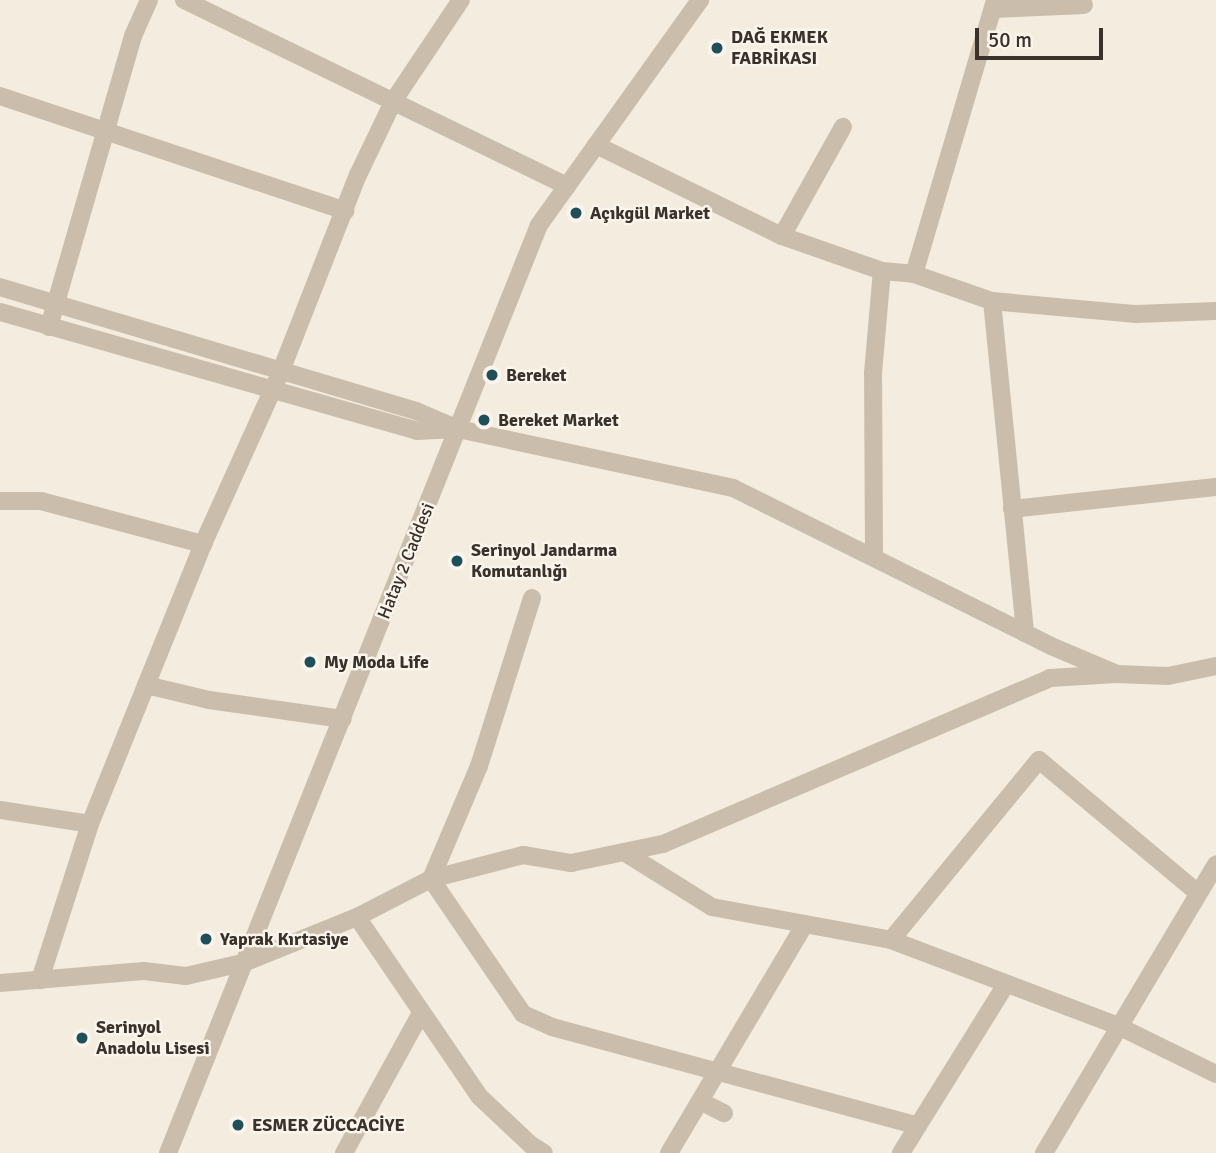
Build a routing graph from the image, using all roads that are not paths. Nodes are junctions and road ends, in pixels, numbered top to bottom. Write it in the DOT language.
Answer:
graph roads {
  1 [pos="149,0"];
  2 [pos="184,0"];
  3 [pos="461,0"];
  4 [pos="700,0"];
  5 [pos="994,4"];
  6 [pos="1084,5"];
  7 [pos="0,96"];
  8 [pos="394,100"];
  9 [pos="843,127"];
  10 [pos="105,133"];
  11 [pos="596,145"];
  12 [pos="567,186"];
  13 [pos="345,211"];
  14 [pos="782,236"];
  15 [pos="882,271"];
  16 [pos="914,274"];
  17 [pos="0,288"];
  18 [pos="992,300"];
  19 [pos="56,304"];
  20 [pos="1216,311"];
  21 [pos="0,312"];
  22 [pos="49,327"];
  23 [pos="281,371"];
  24 [pos="272,390"];
  25 [pos="458,429"];
  26 [pos="1216,487"];
  27 [pos="0,501"];
  28 [pos="1012,509"];
  29 [pos="202,544"];
  30 [pos="874,556"];
  31 [pos="532,598"];
  32 [pos="1025,633"];
  33 [pos="1216,666"];
  34 [pos="1117,674"];
  35 [pos="146,685"];
  36 [pos="343,719"];
  37 [pos="0,810"];
  38 [pos="90,824"];
  39 [pos="624,852"];
  40 [pos="1216,864"];
  41 [pos="431,879"];
  42 [pos="1198,893"];
  43 [pos="357,917"];
  44 [pos="805,924"];
  45 [pos="891,940"];
  46 [pos="246,962"];
  47 [pos="40,980"];
  48 [pos="0,983"];
  49 [pos="1006,984"];
  50 [pos="421,1013"];
  51 [pos="1118,1026"];
  52 [pos="719,1070"];
  53 [pos="1216,1074"];
  54 [pos="700,1101"];
  55 [pos="724,1113"];
  56 [pos="918,1126"];
  57 [pos="169,1153"];
  58 [pos="344,1153"];
  59 [pos="544,1153"];
  60 [pos="669,1153"];
  61 [pos="901,1153"];
  62 [pos="1045,1153"];
  1 -- 10 [label="street"];
  2 -- 8 [label="street"];
  3 -- 8 [label="street"];
  4 -- 11 [label="street, Hatay 2 Caddesi"];
  5 -- 6 [label="street"];
  5 -- 16 [label="street"];
  7 -- 10 [label="street"];
  8 -- 12 [label="street"];
  8 -- 13 [label="street"];
  9 -- 14 [label="street"];
  10 -- 13 [label="street"];
  10 -- 19 [label="street"];
  11 -- 12 [label="street, Hatay 2 Caddesi"];
  11 -- 14 [label="street"];
  12 -- 25 [label="street, Hatay 2 Caddesi"];
  13 -- 23 [label="street"];
  14 -- 15 [label="street"];
  15 -- 16 [label="street"];
  15 -- 30 [label="street"];
  16 -- 18 [label="street"];
  17 -- 19 [label="street"];
  18 -- 20 [label="street"];
  18 -- 28 [label="street"];
  19 -- 22 [label="street"];
  19 -- 23 [label="street"];
  21 -- 22 [label="street"];
  22 -- 24 [label="street"];
  23 -- 24 [label="street"];
  23 -- 25 [label="street"];
  24 -- 25 [label="street"];
  24 -- 29 [label="street"];
  25 -- 30 [label="street"];
  25 -- 36 [label="street, Hatay 2 Caddesi"];
  26 -- 28 [label="street"];
  27 -- 29 [label="street"];
  28 -- 32 [label="street"];
  29 -- 35 [label="street"];
  30 -- 32 [label="street"];
  31 -- 41 [label="street"];
  32 -- 34 [label="street"];
  33 -- 34 [label="street"];
  34 -- 39 [label="street"];
  35 -- 36 [label="street"];
  35 -- 38 [label="street"];
  36 -- 46 [label="street, Hatay 2 Caddesi"];
  37 -- 38 [label="street"];
  38 -- 47 [label="street"];
  39 -- 41 [label="street"];
  39 -- 44 [label="street"];
  40 -- 42 [label="street"];
  41 -- 43 [label="street"];
  41 -- 52 [label="street"];
  42 -- 45 [label="street"];
  42 -- 51 [label="street"];
  43 -- 46 [label="street"];
  43 -- 50 [label="street"];
  44 -- 45 [label="street"];
  44 -- 52 [label="street"];
  45 -- 49 [label="street"];
  46 -- 47 [label="street"];
  46 -- 57 [label="street, Hatay 2 Caddesi"];
  47 -- 48 [label="street"];
  49 -- 51 [label="street"];
  49 -- 56 [label="street"];
  50 -- 58 [label="street"];
  50 -- 59 [label="street"];
  51 -- 53 [label="street"];
  51 -- 62 [label="street"];
  52 -- 54 [label="street"];
  52 -- 56 [label="street"];
  54 -- 55 [label="street"];
  54 -- 60 [label="street"];
  56 -- 61 [label="street"];
}
